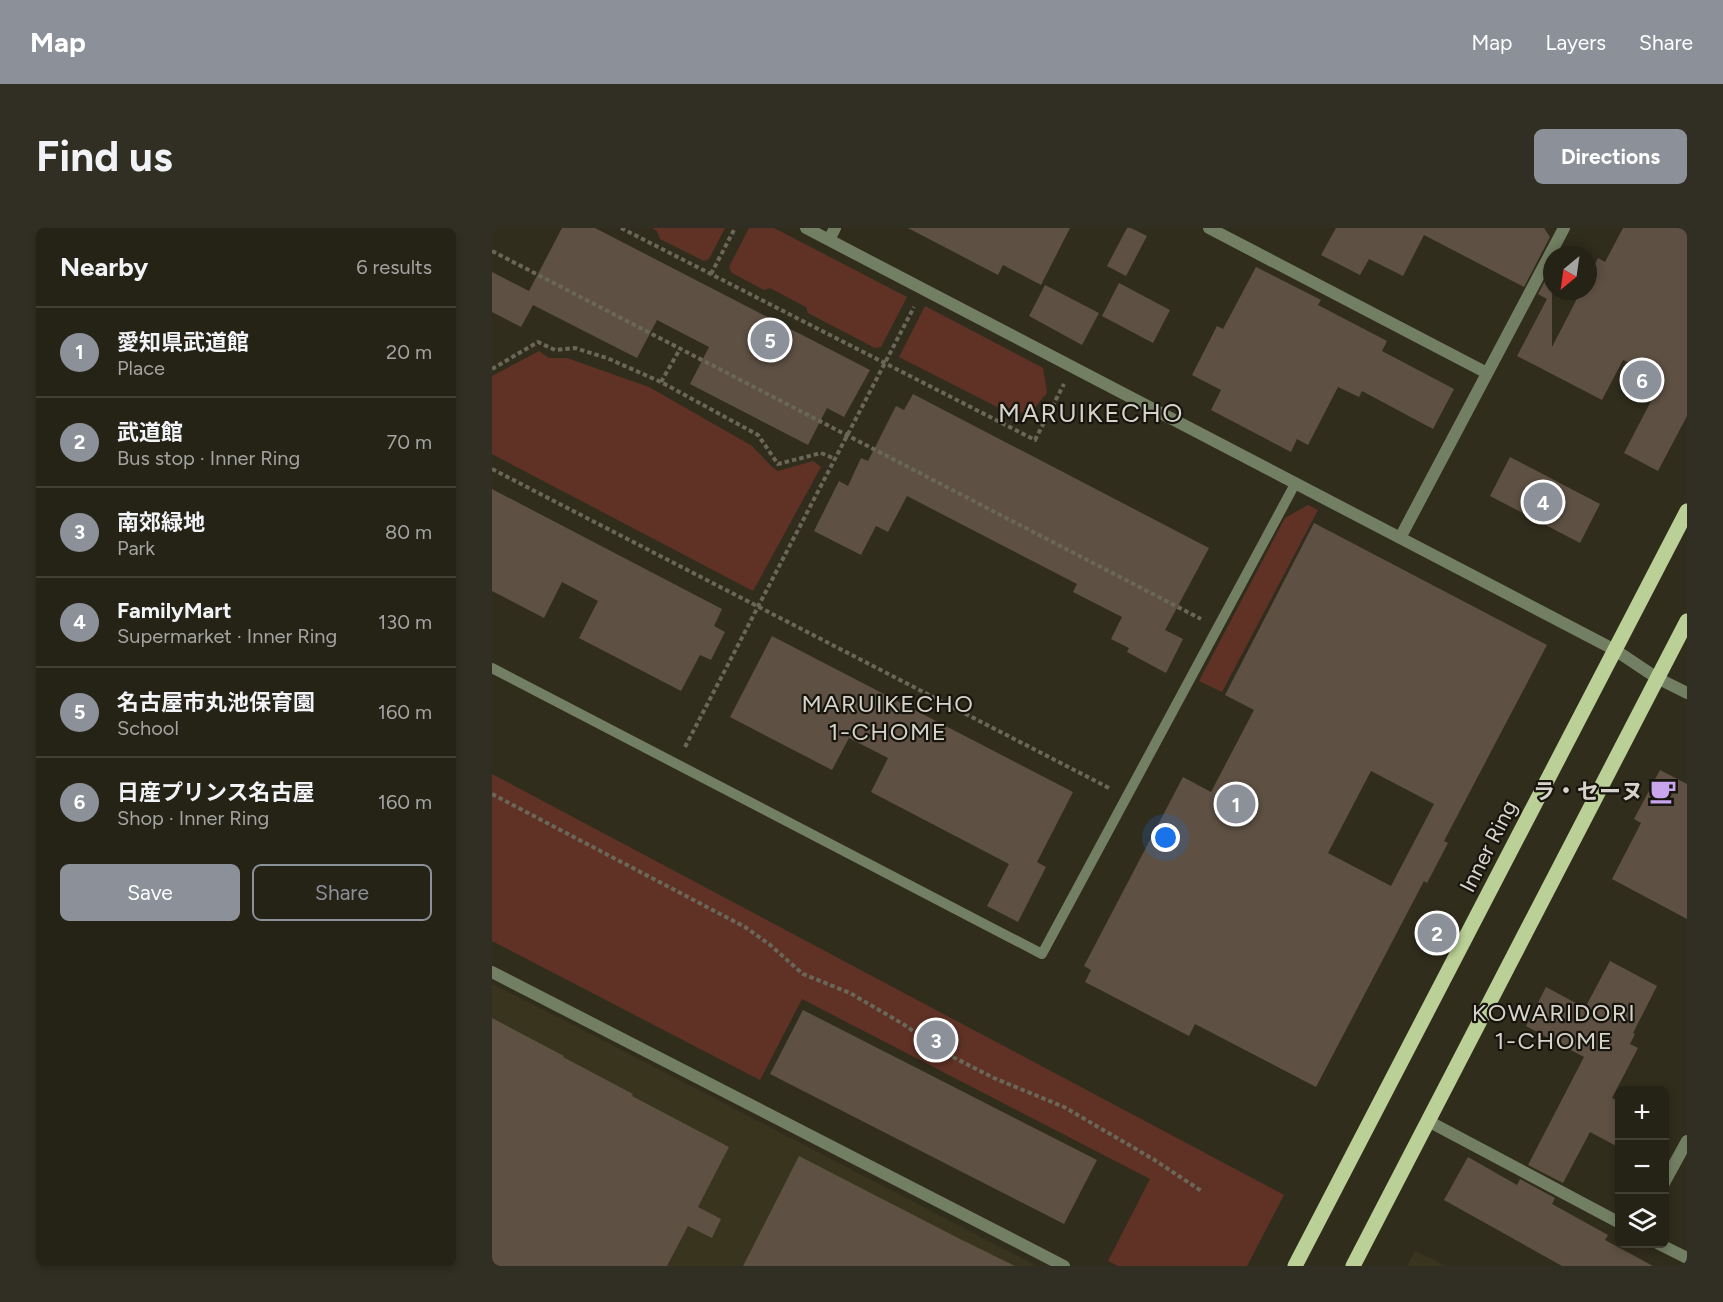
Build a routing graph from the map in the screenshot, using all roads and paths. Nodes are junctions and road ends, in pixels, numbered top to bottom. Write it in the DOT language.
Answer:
graph roads {
  1 [pos="621,228"];
  2 [pos="735,228"];
  3 [pos="806,228"];
  4 [pos="836,228"];
  5 [pos="1209,228"];
  6 [pos="1564,228"];
  7 [pos="829,240"];
  8 [pos="492,251"];
  9 [pos="711,274"];
  10 [pos="923,289"];
  11 [pos="680,349"];
  12 [pos="884,363"];
  13 [pos="1073,368"];
  14 [pos="492,369"];
  15 [pos="1487,373"];
  16 [pos="661,382"];
  17 [pos="847,435"];
  18 [pos="835,459"];
  19 [pos="492,469"];
  20 [pos="1295,484"];
  21 [pos="1687,511"];
  22 [pos="1400,537"];
  23 [pos="758,607"];
  24 [pos="1687,621"];
  25 [pos="1217,628"];
  26 [pos="1615,650"];
  27 [pos="492,668"];
  28 [pos="1657,678"];
  29 [pos="1687,693"];
  30 [pos="676,764"];
  31 [pos="492,794"];
  32 [pos="1126,797"];
  33 [pos="492,972"];
  34 [pos="1428,1121"];
  35 [pos="1687,1141"];
  36 [pos="1669,1175"];
  37 [pos="1203,1192"];
  38 [pos="1615,1219"];
  39 [pos="1667,1248"];
  40 [pos="1687,1258"];
  41 [pos="1064,1266"];
  42 [pos="1295,1266"];
  43 [pos="1353,1266"];
  1 -- 9 [label="path"];
  2 -- 9 [label="path"];
  3 -- 7 [label="street"];
  4 -- 7 [label="street"];
  5 -- 15 [label="street"];
  6 -- 15 [label="street"];
  7 -- 10 [label="street"];
  8 -- 11 [label="path"];
  9 -- 12 [label="path"];
  10 -- 12 [label="path"];
  10 -- 13 [label="street"];
  11 -- 16 [label="path"];
  11 -- 17 [label="path"];
  12 -- 13 [label="path"];
  12 -- 17 [label="path"];
  13 -- 20 [label="street"];
  14 -- 16 [label="path"];
  15 -- 22 [label="street"];
  16 -- 18 [label="path"];
  17 -- 18 [label="path"];
  17 -- 25 [label="path"];
  18 -- 23 [label="path"];
  19 -- 23 [label="path"];
  20 -- 22 [label="street"];
  20 -- 25 [label="lane"];
  21 -- 26 [label="main road, Inner Ring"];
  22 -- 26 [label="street"];
  23 -- 30 [label="path"];
  23 -- 32 [label="path"];
  24 -- 28 [label="main road"];
  25 -- 32 [label="lane"];
  26 -- 28 [label="street"];
  26 -- 42 [label="main road, Inner Ring"];
  27 -- 30 [label="lane"];
  28 -- 29 [label="street"];
  28 -- 34 [label="main road"];
  30 -- 32 [label="lane"];
  31 -- 37 [label="path"];
  33 -- 41 [label="street"];
  34 -- 38 [label="street"];
  34 -- 43 [label="main road"];
  35 -- 36 [label="street"];
  39 -- 40 [label="street"];
}
